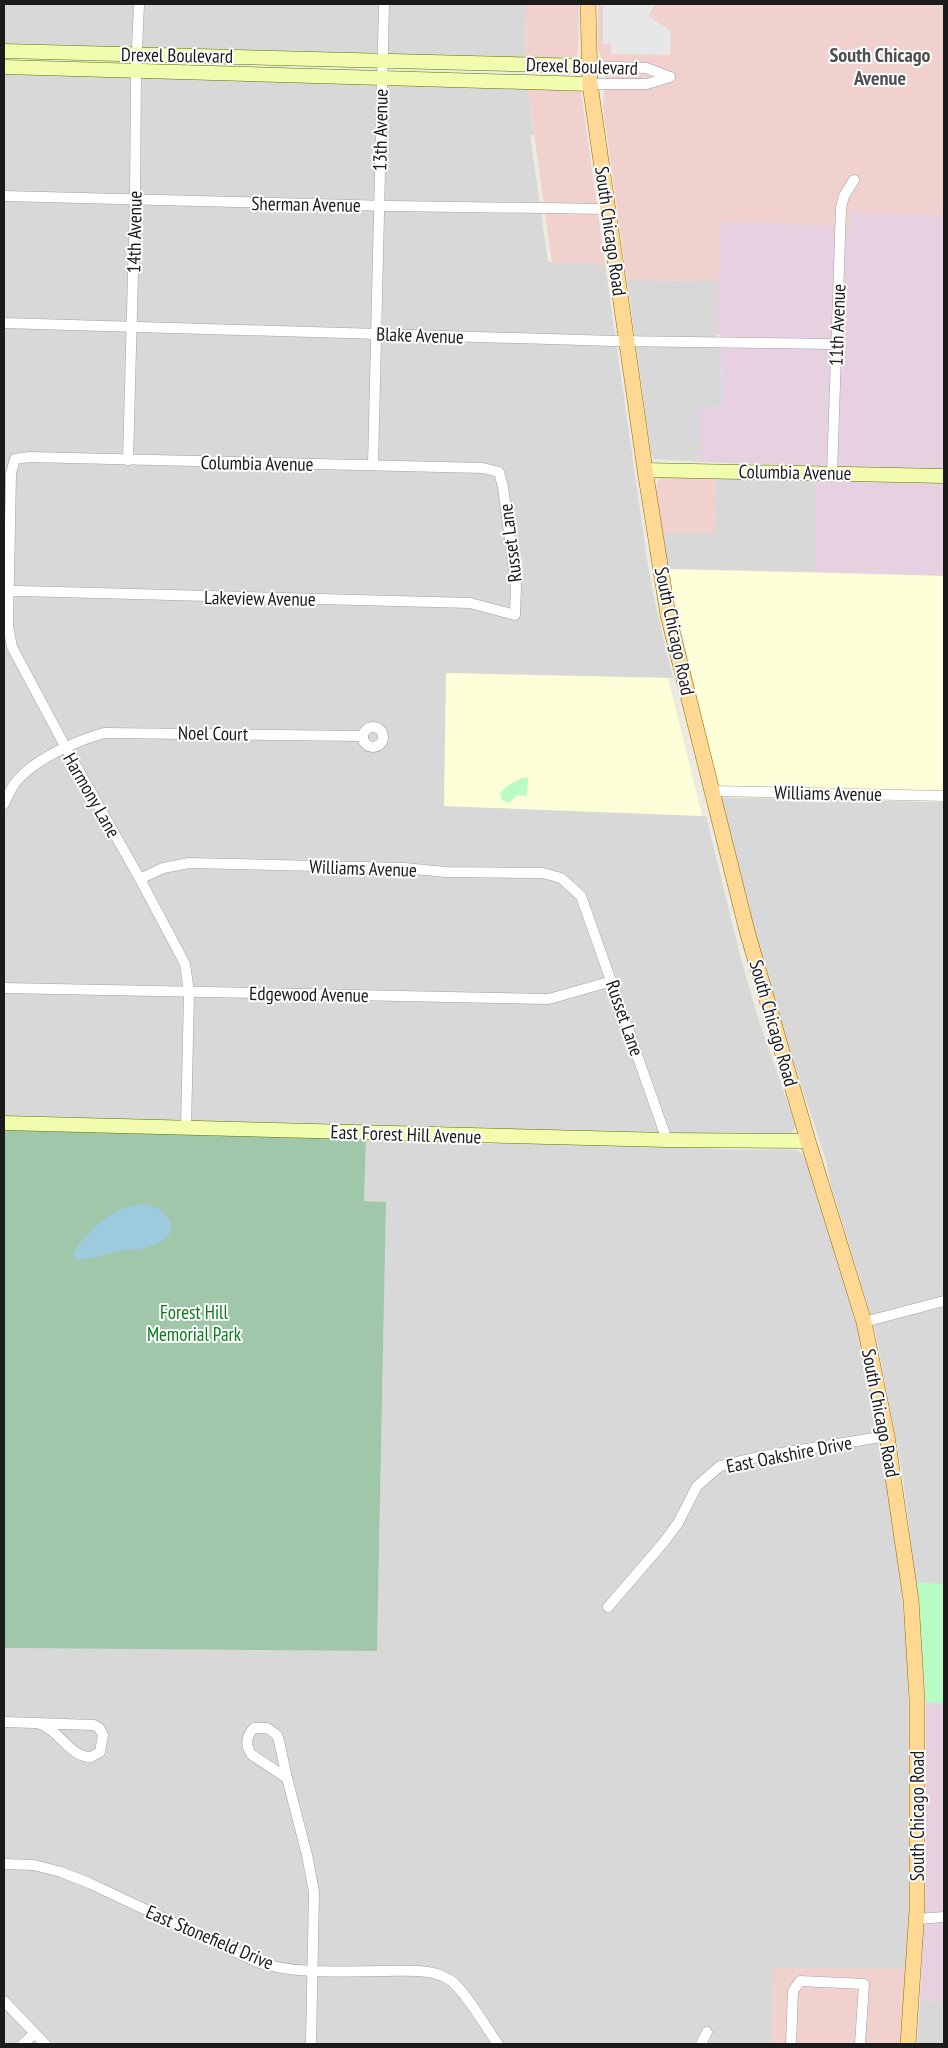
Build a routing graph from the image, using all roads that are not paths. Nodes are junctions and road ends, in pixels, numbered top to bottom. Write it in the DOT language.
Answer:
graph roads {
  1 [pos="139,4"];
  2 [pos="384,4"];
  3 [pos="588,4"];
  4 [pos="4,50"];
  5 [pos="136,54"];
  6 [pos="381,60"];
  7 [pos="588,66"];
  8 [pos="4,68"];
  9 [pos="136,71"];
  10 [pos="381,77"];
  11 [pos="590,84"];
  12 [pos="854,180"];
  13 [pos="4,196"];
  14 [pos="135,200"];
  15 [pos="379,206"];
  16 [pos="608,209"];
  17 [pos="4,323"];
  18 [pos="132,327"];
  19 [pos="376,334"];
  20 [pos="627,341"];
  21 [pos="836,344"];
  22 [pos="15,459"];
  23 [pos="128,460"];
  24 [pos="373,465"];
  25 [pos="645,470"];
  26 [pos="498,472"];
  27 [pos="832,473"];
  28 [pos="944,476"];
  29 [pos="6,591"];
  30 [pos="515,615"];
  31 [pos="363,736"];
  32 [pos="66,748"];
  33 [pos="712,790"];
  34 [pos="944,796"];
  35 [pos="4,804"];
  36 [pos="140,879"];
  37 [pos="582,896"];
  38 [pos="612,981"];
  39 [pos="4,988"];
  40 [pos="189,992"];
  41 [pos="4,1123"];
  42 [pos="186,1128"];
  43 [pos="667,1140"];
  44 [pos="808,1141"];
  45 [pos="944,1301"];
  46 [pos="864,1322"];
  47 [pos="887,1436"];
  48 [pos="608,1607"];
  49 [pos="4,1722"];
  50 [pos="40,1724"];
  51 [pos="287,1778"];
  52 [pos="4,1864"];
  53 [pos="944,1917"];
  54 [pos="917,1918"];
  55 [pos="313,1970"];
  56 [pos="4,2001"];
  57 [pos="708,2032"];
  58 [pos="34,2034"];
  59 [pos="23,2044"];
  60 [pos="45,2044"];
  61 [pos="311,2044"];
  62 [pos="498,2044"];
  63 [pos="702,2044"];
  64 [pos="791,2044"];
  65 [pos="860,2044"];
  66 [pos="908,2044"];
  1 -- 5 [label="street, 14th Avenue"];
  2 -- 6 [label="street, 13th Avenue"];
  3 -- 7 [label="main road, South Chicago Road"];
  4 -- 5 [label="street, Drexel Boulevard"];
  5 -- 6 [label="street, Drexel Boulevard"];
  5 -- 9 [label="street, 14th Avenue"];
  6 -- 7 [label="street, Drexel Boulevard"];
  6 -- 10 [label="street, 13th Avenue"];
  7 -- 11 [label="main road, South Chicago Road"];
  7 -- 11 [label="street, Drexel Boulevard"];
  8 -- 9 [label="street, Drexel Boulevard"];
  9 -- 10 [label="street, Drexel Boulevard"];
  9 -- 14 [label="street, 14th Avenue"];
  10 -- 11 [label="street, Drexel Boulevard"];
  10 -- 15 [label="street, 13th Avenue"];
  11 -- 16 [label="main road, South Chicago Road"];
  12 -- 21 [label="street, 11th Avenue"];
  13 -- 14 [label="street, Sherman Avenue"];
  14 -- 15 [label="street, Sherman Avenue"];
  14 -- 18 [label="street, 14th Avenue"];
  15 -- 16 [label="street, Sherman Avenue"];
  15 -- 19 [label="street, 13th Avenue"];
  16 -- 20 [label="main road, South Chicago Road"];
  17 -- 18 [label="street, Blake Avenue"];
  18 -- 19 [label="street, Blake Avenue"];
  18 -- 23 [label="street, 14th Avenue"];
  19 -- 20 [label="street, Blake Avenue"];
  19 -- 24 [label="street, 13th Avenue"];
  20 -- 21 [label="street, Blake Avenue"];
  20 -- 25 [label="main road, South Chicago Road"];
  21 -- 27 [label="street, 11th Avenue"];
  22 -- 23 [label="street, Columbia Avenue"];
  22 -- 29 [label="street, Harmony Lane"];
  23 -- 24 [label="street, Columbia Avenue"];
  24 -- 26 [label="street, Columbia Avenue"];
  25 -- 27 [label="street, Columbia Avenue"];
  25 -- 33 [label="main road, South Chicago Road"];
  26 -- 30 [label="street, Russet Lane"];
  27 -- 28 [label="street, Columbia Avenue"];
  29 -- 30 [label="street, Lakeview Avenue"];
  29 -- 32 [label="street, Harmony Lane"];
  31 -- 32 [label="street, Noel Court"];
  32 -- 35 [label="street, Noel Court"];
  32 -- 36 [label="street, Harmony Lane"];
  33 -- 34 [label="street, Williams Avenue"];
  33 -- 44 [label="main road, South Chicago Road"];
  36 -- 37 [label="street, Williams Avenue"];
  36 -- 40 [label="street, Harmony Lane"];
  37 -- 38 [label="street, Russet Lane"];
  38 -- 40 [label="street, Edgewood Avenue"];
  38 -- 43 [label="street, Russet Lane"];
  39 -- 40 [label="street, Edgewood Avenue"];
  40 -- 42 [label="street, Harmony Lane"];
  41 -- 42 [label="street, East Forest Hill Avenue"];
  42 -- 43 [label="street, East Forest Hill Avenue"];
  43 -- 44 [label="street, East Forest Hill Avenue"];
  44 -- 46 [label="main road, South Chicago Road"];
  45 -- 46 [label="street"];
  46 -- 47 [label="main road, South Chicago Road"];
  47 -- 48 [label="street, East Oakshire Drive"];
  47 -- 54 [label="main road, South Chicago Road"];
  49 -- 50 [label="street"];
  50 -- 50 [label="street"];
  51 -- 51 [label="street"];
  51 -- 55 [label="street"];
  52 -- 55 [label="street, East Stonefield Drive"];
  53 -- 54 [label="street"];
  54 -- 66 [label="main road, South Chicago Road"];
  55 -- 61 [label="street"];
  55 -- 62 [label="street, East Stonefield Drive"];
  56 -- 58 [label="street"];
  57 -- 63 [label="street"];
  58 -- 59 [label="street"];
  58 -- 60 [label="street"];
  64 -- 65 [label="street"];
}
